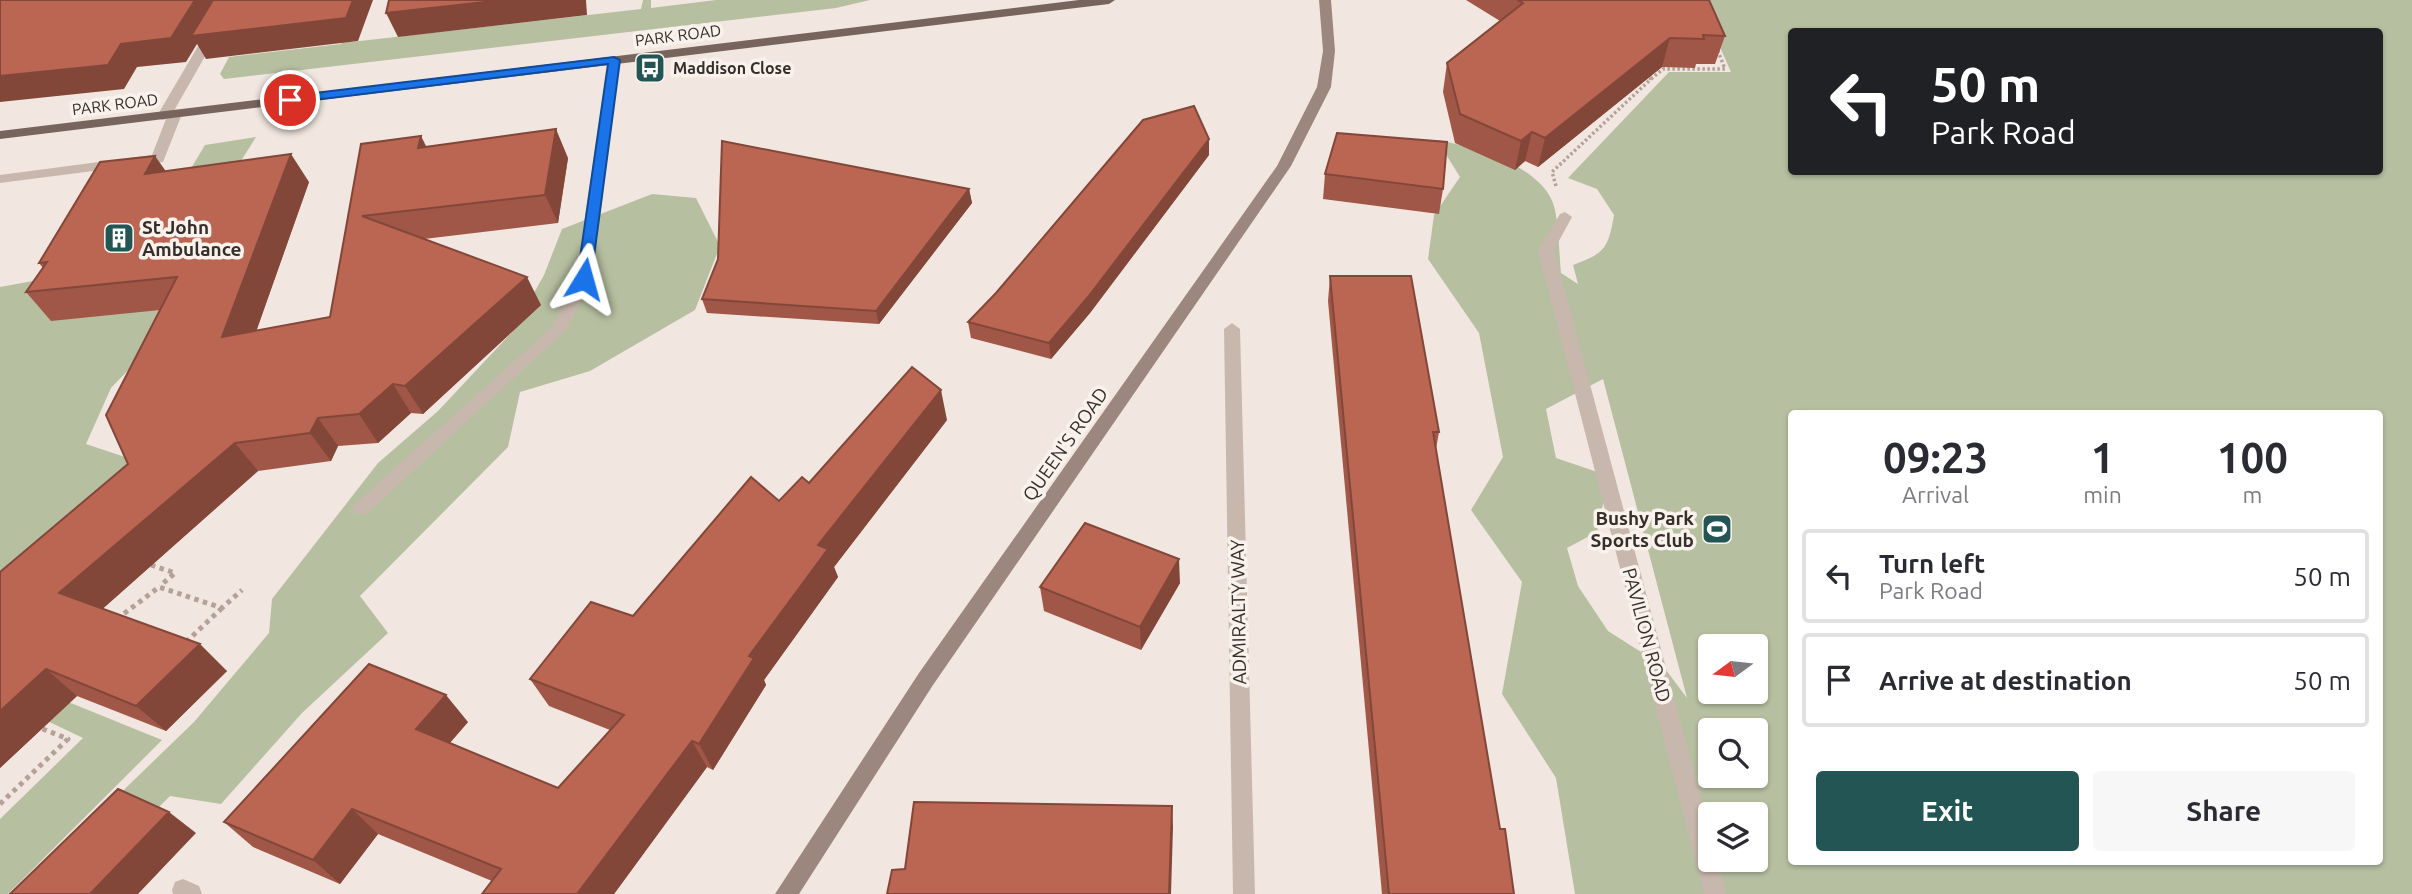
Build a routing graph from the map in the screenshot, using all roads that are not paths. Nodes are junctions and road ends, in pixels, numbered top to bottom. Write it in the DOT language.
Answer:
graph roads {
  1 [pos="231,0"];
  2 [pos="1110,0"];
  3 [pos="1325,0"];
  4 [pos="614,60"];
  5 [pos="170,115"];
  6 [pos="0,135"];
  7 [pos="0,179"];
  8 [pos="1565,217"];
  9 [pos="1232,329"];
  10 [pos="361,509"];
  11 [pos="786,894"];
  12 [pos="1244,894"];
  13 [pos="1715,894"];
  1 -- 5 [label="street"];
  2 -- 4 [label="main road, PARK ROAD"];
  3 -- 11 [label="main road, QUEEN'S ROAD"];
  4 -- 5 [label="main road, PARK ROAD"];
  4 -- 10 [label="street"];
  5 -- 6 [label="main road, PARK ROAD"];
  5 -- 7 [label="street"];
  8 -- 13 [label="street, PAVILION ROAD"];
  9 -- 12 [label="street, ADMIRALTY WAY"];
}
